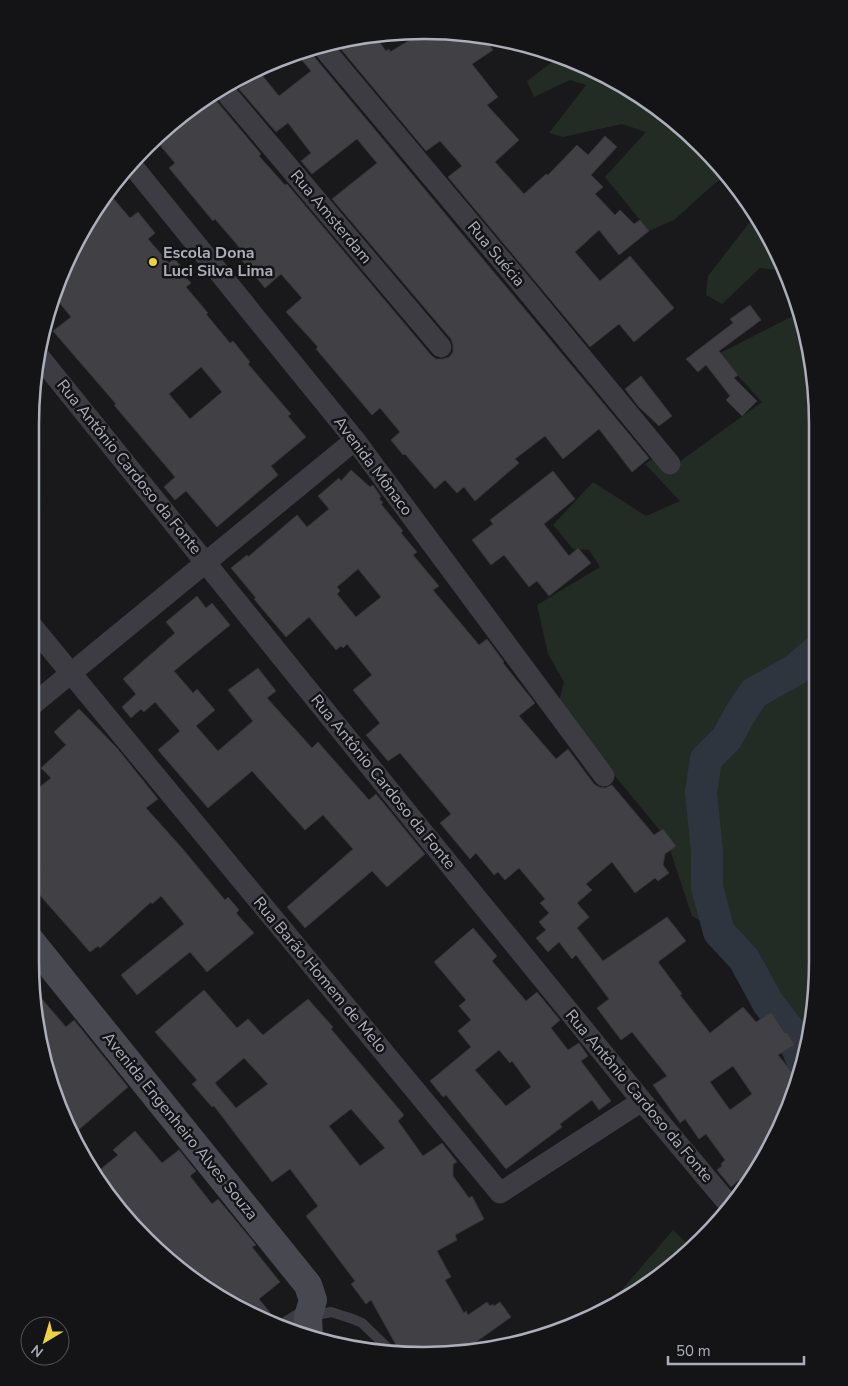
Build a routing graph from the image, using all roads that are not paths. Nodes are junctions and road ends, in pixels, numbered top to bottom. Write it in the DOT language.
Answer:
graph roads {
  1 [pos="326,51"];
  2 [pos="226,93"];
  3 [pos="134,170"];
  4 [pos="442,347"];
  5 [pos="44,362"];
  6 [pos="355,440"];
  7 [pos="670,464"];
  8 [pos="206,561"];
  9 [pos="39,635"];
  10 [pos="70,673"];
  11 [pos="39,700"];
  12 [pos="604,776"];
  13 [pos="39,951"];
  14 [pos="642,1101"];
  15 [pos="726,1201"];
  16 [pos="302,1328"];
  17 [pos="385,1345"];
  1 -- 7 [label="street, Rua Suécia"];
  2 -- 4 [label="street, Rua Amsterdam"];
  3 -- 6 [label="street, Avenida Mônaco"];
  5 -- 8 [label="street, Rua Antônio Cardoso da Fonte"];
  6 -- 8 [label="street"];
  6 -- 12 [label="street, Avenida Mônaco"];
  8 -- 10 [label="street"];
  8 -- 14 [label="street, Rua Antônio Cardoso da Fonte"];
  9 -- 10 [label="street, Rua Barão Homem de Melo"];
  10 -- 11 [label="street"];
  10 -- 14 [label="street, Rua Barão Homem de Melo"];
  13 -- 16 [label="main road, Avenida Engenheiro Alves Souza"];
  14 -- 15 [label="street, Rua Antônio Cardoso da Fonte"];
  16 -- 17 [label="lane"];
}
